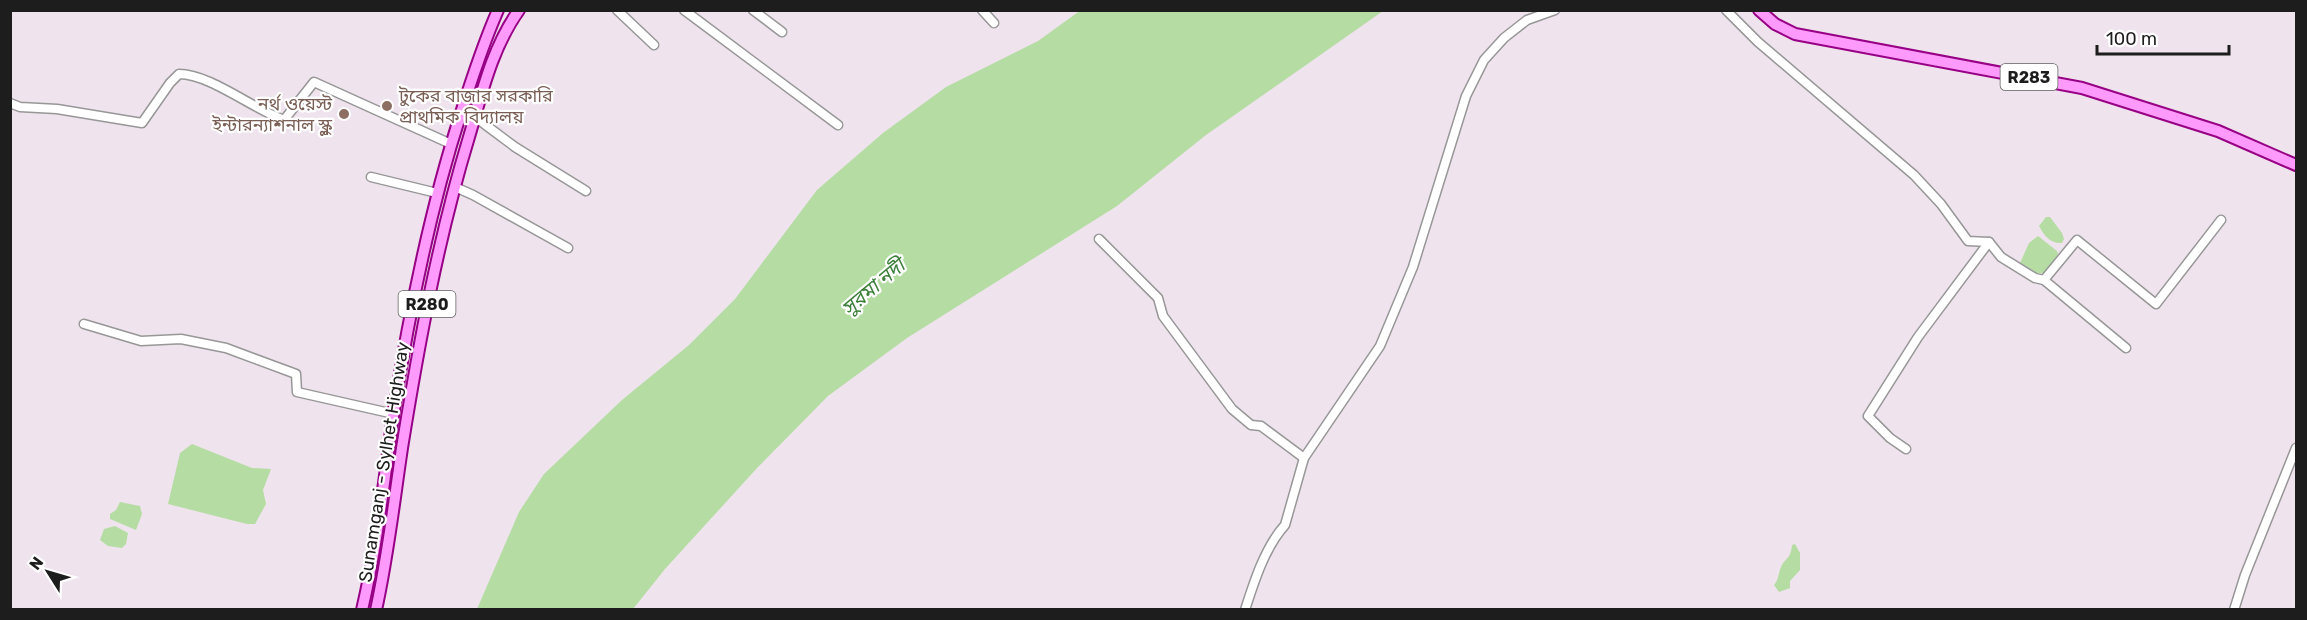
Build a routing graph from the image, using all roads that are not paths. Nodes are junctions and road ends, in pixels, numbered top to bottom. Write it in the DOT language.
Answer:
graph roads {
  1 [pos="498,10"];
  2 [pos="519,10"];
  3 [pos="617,10"];
  4 [pos="684,10"];
  5 [pos="753,10"];
  6 [pos="982,10"];
  7 [pos="1555,10"];
  8 [pos="1726,10"];
  9 [pos="1759,10"];
  10 [pos="994,22"];
  11 [pos="782,32"];
  12 [pos="654,45"];
  13 [pos="10,103"];
  14 [pos="475,117"];
  15 [pos="838,125"];
  16 [pos="451,144"];
  17 [pos="2296,165"];
  18 [pos="371,177"];
  19 [pos="454,187"];
  20 [pos="586,191"];
  21 [pos="437,193"];
  22 [pos="2221,220"];
  23 [pos="1099,239"];
  24 [pos="1989,242"];
  25 [pos="567,248"];
  26 [pos="2044,280"];
  27 [pos="84,324"];
  28 [pos="2126,348"];
  29 [pos="394,414"];
  30 [pos="2296,448"];
  31 [pos="1906,449"];
  32 [pos="1304,458"];
  33 [pos="362,609"];
  34 [pos="376,609"];
  35 [pos="1245,609"];
  36 [pos="2234,609"];
  1 -- 16 [label="main road, Sunamganj - Sylhet Highway / R280"];
  2 -- 14 [label="main road, Sunamganj - Sylhet Highway / R280"];
  3 -- 12 [label="street"];
  4 -- 15 [label="street"];
  5 -- 11 [label="street"];
  6 -- 10 [label="street"];
  7 -- 32 [label="street"];
  8 -- 24 [label="street"];
  9 -- 17 [label="main road, R283"];
  13 -- 16 [label="street"];
  14 -- 19 [label="main road, Sunamganj - Sylhet Highway / R280"];
  14 -- 20 [label="street"];
  16 -- 21 [label="main road, Sunamganj - Sylhet Highway / R280"];
  18 -- 21 [label="street"];
  19 -- 25 [label="street"];
  19 -- 34 [label="main road, Sunamganj - Sylhet Highway / R280"];
  21 -- 29 [label="main road, Sunamganj - Sylhet Highway / R280"];
  22 -- 26 [label="street"];
  23 -- 32 [label="street"];
  24 -- 26 [label="street"];
  24 -- 31 [label="street"];
  26 -- 28 [label="street"];
  27 -- 29 [label="street"];
  29 -- 33 [label="main road, Sunamganj - Sylhet Highway / R280"];
  30 -- 36 [label="street"];
  32 -- 35 [label="street"];
}
